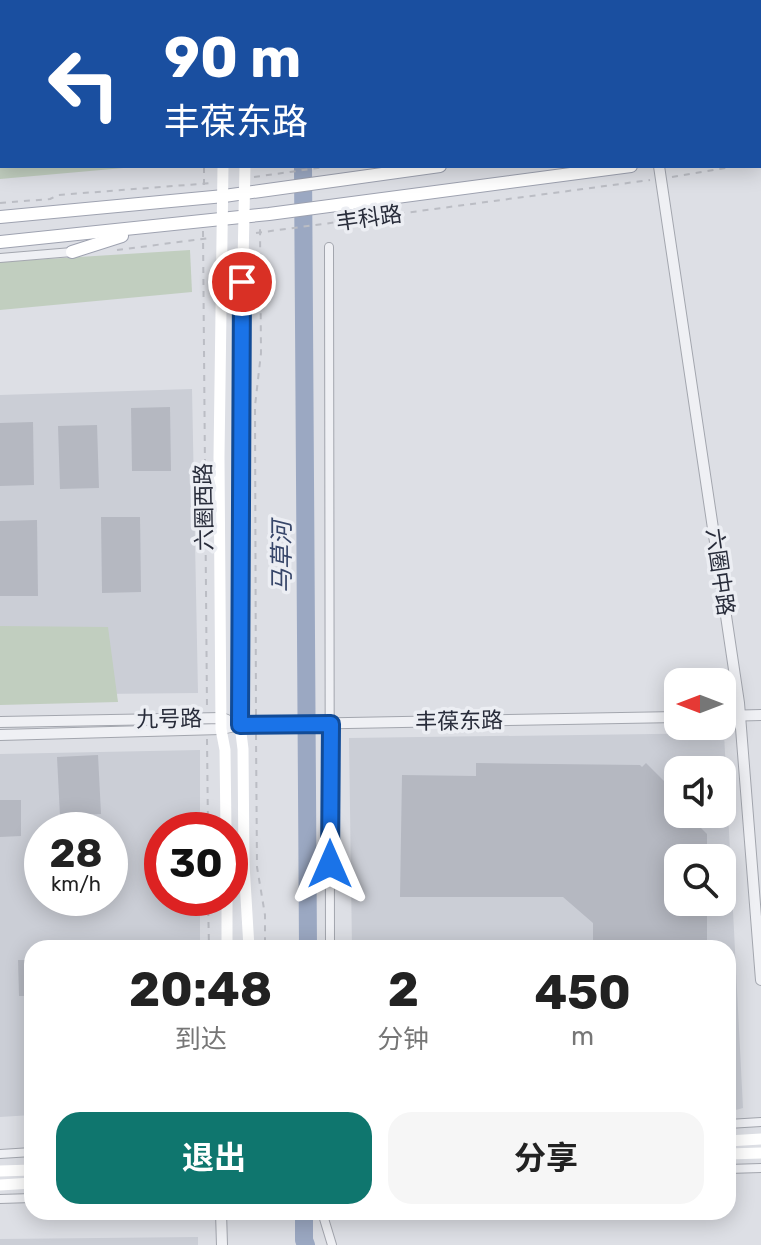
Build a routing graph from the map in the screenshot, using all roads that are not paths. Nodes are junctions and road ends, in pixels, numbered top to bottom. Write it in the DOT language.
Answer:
graph roads {
  1 [pos="223,168"];
  2 [pos="426,168"];
  3 [pos="616,168"];
  4 [pos="660,168"];
  5 [pos="245,172"];
  6 [pos="245,193"];
  7 [pos="224,196"];
  8 [pos="0,217"];
  9 [pos="243,217"];
  10 [pos="223,220"];
  11 [pos="149,228"];
  12 [pos="0,242"];
  13 [pos="329,247"];
  14 [pos="72,252"];
  15 [pos="0,258"];
  16 [pos="761,715"];
  17 [pos="736,716"];
  18 [pos="740,716"];
  19 [pos="664,717"];
  20 [pos="0,722"];
  21 [pos="207,724"];
  22 [pos="222,724"];
  23 [pos="327,724"];
  24 [pos="240,725"];
  25 [pos="0,735"];
  26 [pos="226,812"];
  27 [pos="227,916"];
  28 [pos="227,940"];
  29 [pos="249,940"];
  30 [pos="330,940"];
  31 [pos="761,980"];
  32 [pos="761,1122"];
  33 [pos="736,1124"];
  34 [pos="761,1139"];
  35 [pos="736,1141"];
  36 [pos="24,1152"];
  37 [pos="761,1153"];
  38 [pos="0,1154"];
  39 [pos="736,1154"];
  40 [pos="761,1168"];
  41 [pos="736,1169"];
  42 [pos="24,1170"];
  43 [pos="0,1171"];
  44 [pos="24,1184"];
  45 [pos="0,1185"];
  46 [pos="24,1198"];
  47 [pos="0,1199"];
  48 [pos="221,1220"];
  49 [pos="324,1220"];
  50 [pos="222,1245"];
  51 [pos="332,1245"];
  1 -- 7 [label="main road, 六圈西路"];
  2 -- 6 [label="main road, 丰科路"];
  3 -- 9 [label="main road, 丰科路"];
  4 -- 18 [label="street, 六圈中路"];
  5 -- 6 [label="main road, 六圈西路"];
  6 -- 7 [label="main road, 丰科路"];
  6 -- 9 [label="main road, 六圈西路"];
  7 -- 8 [label="main road, 丰科路"];
  7 -- 10 [label="main road, 六圈西路"];
  9 -- 10 [label="main road, 丰科路"];
  9 -- 24 [label="main road, 六圈西路"];
  10 -- 11 [label="main road, 丰科路"];
  10 -- 22 [label="main road, 六圈西路"];
  11 -- 12 [label="main road, 丰科路"];
  11 -- 14 [label="main road"];
  13 -- 23 [label="street"];
  14 -- 15 [label="street"];
  16 -- 18 [label="street"];
  17 -- 18 [label="street"];
  18 -- 31 [label="street, 六圈中路"];
  19 -- 23 [label="street, 丰葆东路"];
  20 -- 21 [label="street, 九号路"];
  21 -- 22 [label="street, 九号路"];
  21 -- 25 [label="street, 九号路"];
  22 -- 24 [label="street, 九号路"];
  22 -- 26 [label="main road, 六圈西路"];
  23 -- 24 [label="street, 丰葆东路"];
  23 -- 30 [label="street"];
  24 -- 29 [label="main road, 六圈西路"];
  27 -- 28 [label="main road"];
  32 -- 33 [label="street"];
  34 -- 35 [label="main road"];
  36 -- 38 [label="street"];
  37 -- 39 [label="main road"];
  40 -- 41 [label="street"];
  42 -- 43 [label="main road"];
  44 -- 45 [label="main road"];
  46 -- 47 [label="street"];
  48 -- 50 [label="street"];
  49 -- 51 [label="street"];
}
